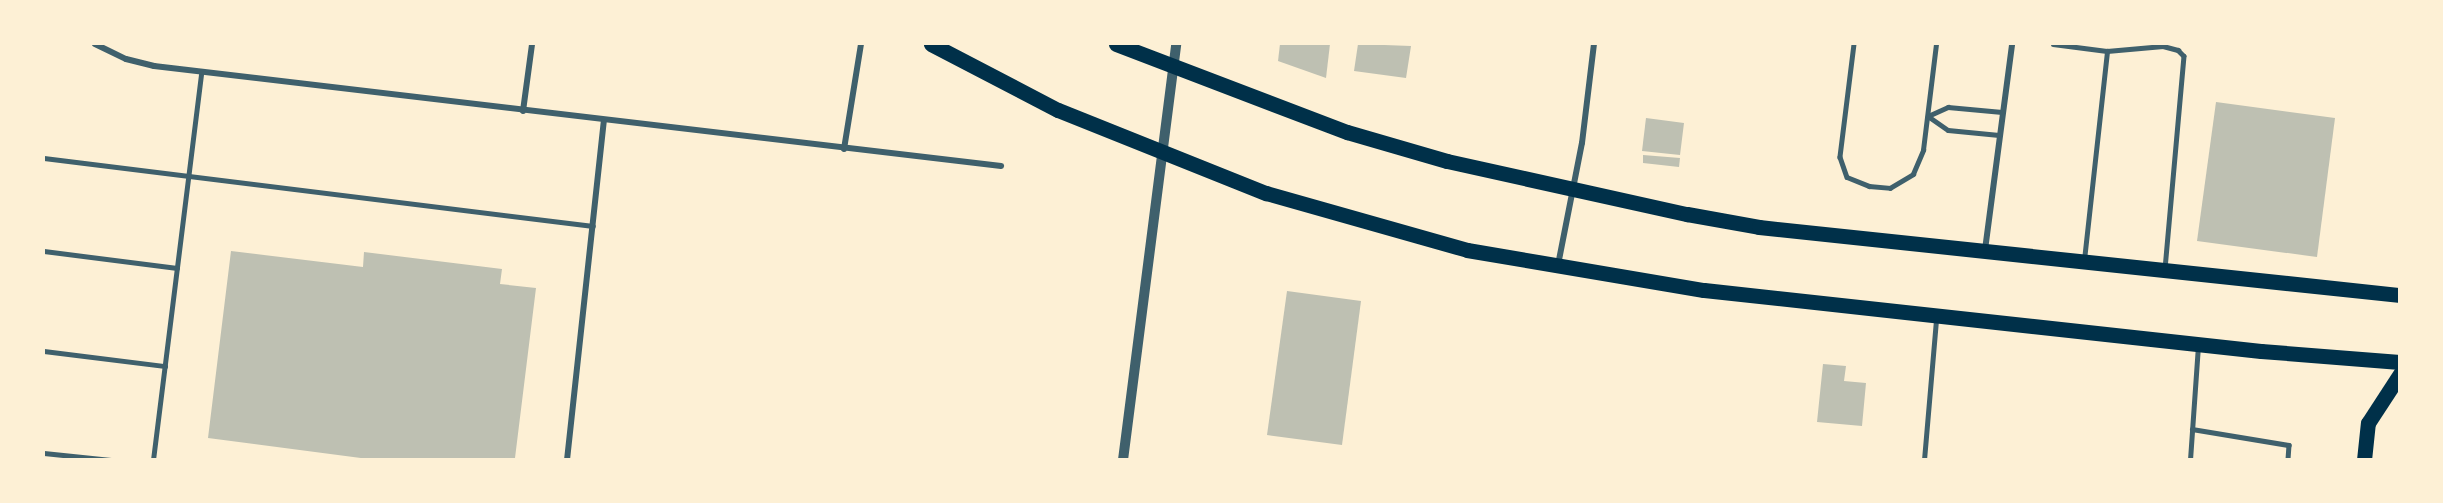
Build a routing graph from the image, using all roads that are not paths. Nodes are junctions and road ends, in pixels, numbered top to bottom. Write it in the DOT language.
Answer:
graph roads {
  1 [pos="95,44"];
  2 [pos="532,44"];
  3 [pos="861,44"];
  4 [pos="931,44"];
  5 [pos="1116,44"];
  6 [pos="1176,44"];
  7 [pos="1594,44"];
  8 [pos="1854,44"];
  9 [pos="1936,44"];
  10 [pos="2012,44"];
  11 [pos="2053,44"];
  12 [pos="2107,51"];
  13 [pos="1174,66"];
  14 [pos="201,72"];
  15 [pos="523,111"];
  16 [pos="2002,112"];
  17 [pos="1928,116"];
  18 [pos="604,122"];
  19 [pos="1999,135"];
  20 [pos="844,148"];
  21 [pos="1163,151"];
  22 [pos="44,158"];
  23 [pos="1002,166"];
  24 [pos="189,176"];
  25 [pos="1571,191"];
  26 [pos="592,226"];
  27 [pos="1985,250"];
  28 [pos="44,251"];
  29 [pos="2084,262"];
  30 [pos="1557,266"];
  31 [pos="177,268"];
  32 [pos="2165,271"];
  33 [pos="2400,295"];
  34 [pos="1936,314"];
  35 [pos="2198,344"];
  36 [pos="44,351"];
  37 [pos="2400,362"];
  38 [pos="165,366"];
  39 [pos="2400,374"];
  40 [pos="2192,429"];
  41 [pos="44,453"];
  42 [pos="111,459"];
  43 [pos="153,459"];
  44 [pos="567,459"];
  45 [pos="1123,459"];
  46 [pos="1924,459"];
  47 [pos="2190,459"];
  48 [pos="2288,459"];
  49 [pos="2364,459"];
  1 -- 14 [label="street"];
  2 -- 15 [label="street"];
  3 -- 20 [label="street"];
  4 -- 21 [label="main road"];
  5 -- 13 [label="main road"];
  6 -- 13 [label="street"];
  7 -- 25 [label="street"];
  8 -- 17 [label="lane"];
  9 -- 17 [label="lane"];
  10 -- 16 [label="street"];
  11 -- 12 [label="lane"];
  12 -- 29 [label="lane"];
  12 -- 32 [label="lane"];
  13 -- 21 [label="street"];
  13 -- 25 [label="main road"];
  14 -- 15 [label="street"];
  14 -- 24 [label="lane"];
  15 -- 18 [label="street"];
  16 -- 17 [label="lane"];
  16 -- 19 [label="street"];
  17 -- 19 [label="lane"];
  18 -- 20 [label="street"];
  18 -- 26 [label="street"];
  19 -- 27 [label="street"];
  20 -- 23 [label="street"];
  21 -- 30 [label="main road"];
  21 -- 45 [label="street"];
  22 -- 24 [label="lane"];
  24 -- 26 [label="lane"];
  24 -- 31 [label="lane"];
  25 -- 27 [label="main road"];
  25 -- 30 [label="street"];
  26 -- 44 [label="street"];
  27 -- 29 [label="main road"];
  28 -- 31 [label="lane"];
  29 -- 32 [label="main road"];
  30 -- 34 [label="main road"];
  31 -- 38 [label="lane"];
  32 -- 33 [label="main road"];
  34 -- 35 [label="main road"];
  34 -- 46 [label="lane"];
  35 -- 37 [label="main road"];
  35 -- 40 [label="lane"];
  36 -- 38 [label="lane"];
  38 -- 43 [label="lane"];
  39 -- 49 [label="main road"];
  40 -- 47 [label="lane"];
  40 -- 48 [label="lane"];
  41 -- 42 [label="lane"];
}
